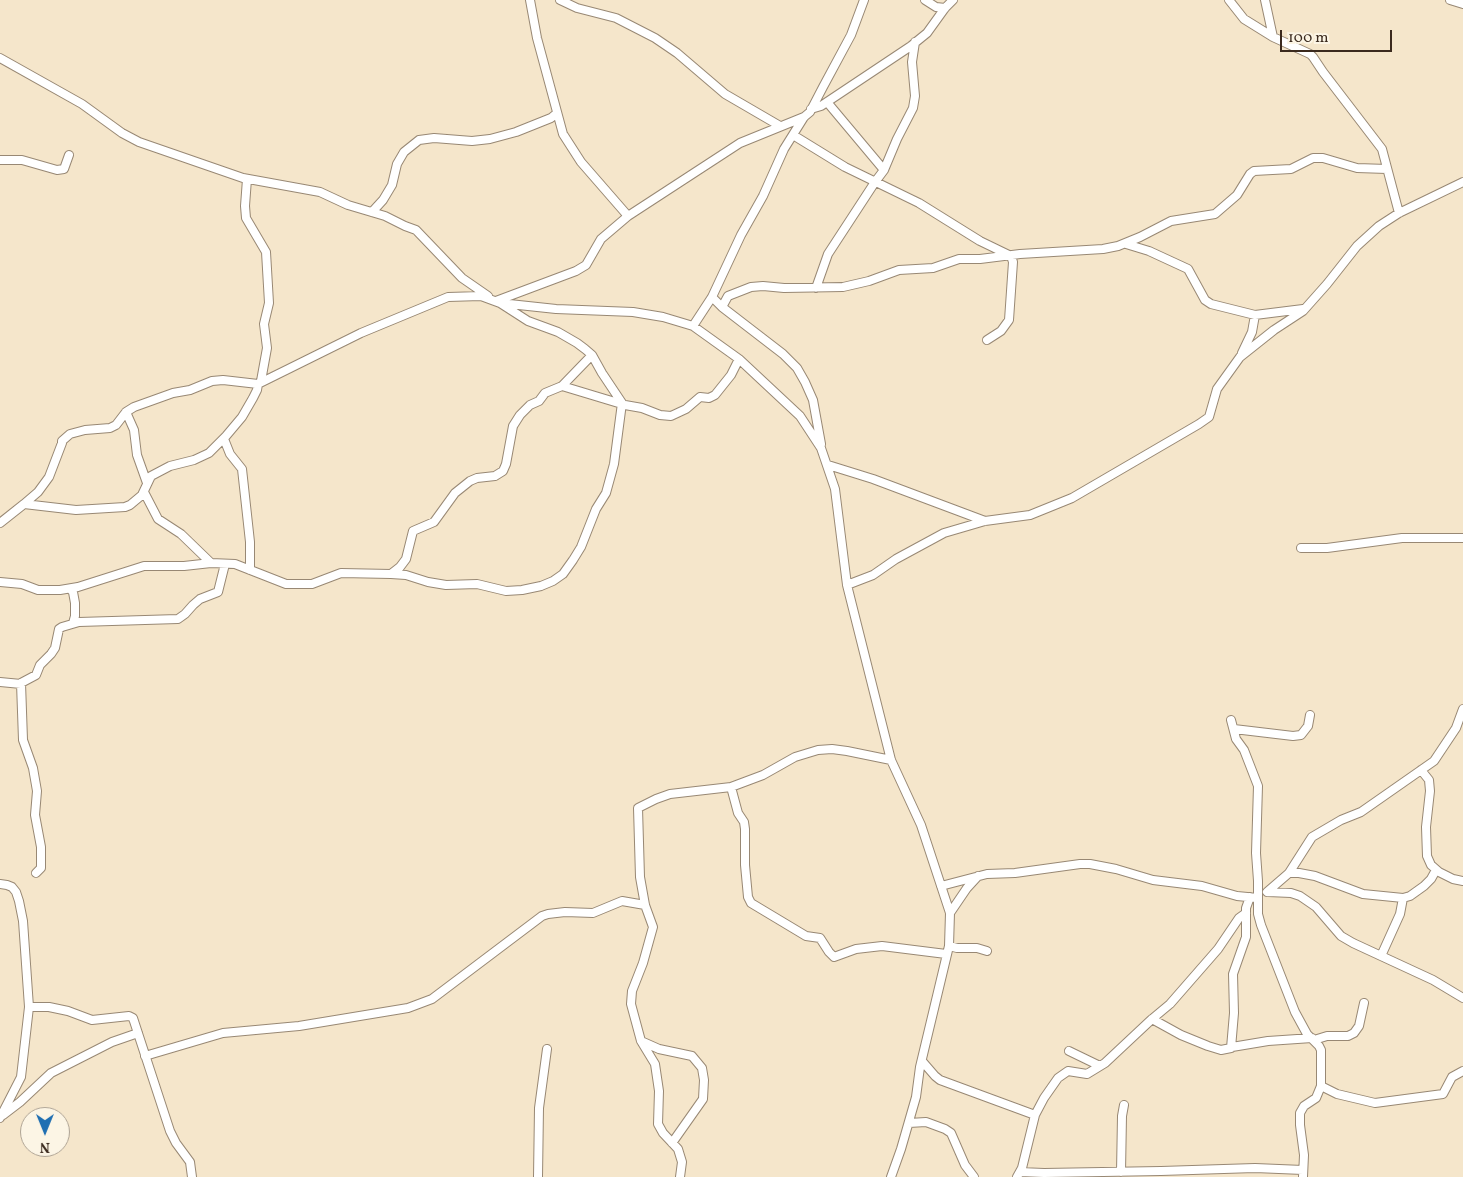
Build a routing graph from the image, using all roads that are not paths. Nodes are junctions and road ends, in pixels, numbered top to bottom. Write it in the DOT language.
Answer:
graph roads {
  1 [pos="560,0"];
  2 [pos="864,0"];
  3 [pos="924,0"];
  4 [pos="953,0"];
  5 [pos="1229,0"];
  6 [pos="1265,0"];
  7 [pos="1450,0"];
  8 [pos="528,1"];
  9 [pos="1463,4"];
  10 [pos="945,8"];
  11 [pos="1273,37"];
  12 [pos="915,42"];
  13 [pos="0,58"];
  14 [pos="826,102"];
  15 [pos="811,109"];
  16 [pos="557,113"];
  17 [pos="804,117"];
  18 [pos="780,126"];
  19 [pos="793,135"];
  20 [pos="69,155"];
  21 [pos="0,160"];
  22 [pos="1387,169"];
  23 [pos="884,170"];
  24 [pos="247,179"];
  25 [pos="875,182"];
  26 [pos="1463,182"];
  27 [pos="372,212"];
  28 [pos="1399,213"];
  29 [pos="628,216"];
  30 [pos="1126,244"];
  31 [pos="1011,256"];
  32 [pos="816,288"];
  33 [pos="712,297"];
  34 [pos="496,301"];
  35 [pos="722,307"];
  36 [pos="1305,308"];
  37 [pos="1255,315"];
  38 [pos="693,326"];
  39 [pos="987,340"];
  40 [pos="592,355"];
  41 [pos="1240,357"];
  42 [pos="739,359"];
  43 [pos="258,384"];
  44 [pos="562,386"];
  45 [pos="622,403"];
  46 [pos="126,412"];
  47 [pos="224,439"];
  48 [pos="821,448"];
  49 [pos="828,465"];
  50 [pos="147,484"];
  51 [pos="144,492"];
  52 [pos="24,504"];
  53 [pos="986,521"];
  54 [pos="0,523"];
  55 [pos="1463,538"];
  56 [pos="1301,548"];
  57 [pos="211,563"];
  58 [pos="225,564"];
  59 [pos="250,570"];
  60 [pos="391,574"];
  61 [pos="0,582"];
  62 [pos="847,586"];
  63 [pos="70,589"];
  64 [pos="73,623"];
  65 [pos="0,682"];
  66 [pos="21,684"];
  67 [pos="1463,709"];
  68 [pos="1310,715"];
  69 [pos="1231,720"];
  70 [pos="1234,730"];
  71 [pos="891,760"];
  72 [pos="1422,770"];
  73 [pos="730,787"];
  74 [pos="1436,870"];
  75 [pos="36,873"];
  76 [pos="1289,873"];
  77 [pos="978,876"];
  78 [pos="1463,880"];
  79 [pos="0,884"];
  80 [pos="942,886"];
  81 [pos="1268,892"];
  82 [pos="1256,897"];
  83 [pos="1403,898"];
  84 [pos="646,906"];
  85 [pos="950,913"];
  86 [pos="1246,913"];
  87 [pos="949,946"];
  88 [pos="987,951"];
  89 [pos="946,954"];
  90 [pos="1381,956"];
  91 [pos="1463,998"];
  92 [pos="1364,1003"];
  93 [pos="29,1008"];
  94 [pos="1152,1019"];
  95 [pos="138,1031"];
  96 [pos="1313,1039"];
  97 [pos="641,1042"];
  98 [pos="1232,1047"];
  99 [pos="546,1049"];
  100 [pos="1069,1051"];
  101 [pos="145,1056"];
  102 [pos="922,1061"];
  103 [pos="1100,1066"];
  104 [pos="1463,1071"];
  105 [pos="1321,1086"];
  106 [pos="1124,1105"];
  107 [pos="1035,1116"];
  108 [pos="0,1117"];
  109 [pos="909,1123"];
  110 [pos="672,1143"];
  111 [pos="1124,1173"];
  112 [pos="1303,1173"];
  113 [pos="1018,1174"];
  114 [pos="192,1177"];
  115 [pos="538,1177"];
  116 [pos="680,1177"];
  117 [pos="891,1177"];
  118 [pos="974,1177"];
  1 -- 18 [label="street"];
  2 -- 15 [label="street"];
  3 -- 10 [label="street"];
  4 -- 10 [label="street"];
  5 -- 11 [label="street"];
  6 -- 11 [label="street"];
  7 -- 9 [label="street"];
  8 -- 16 [label="street"];
  10 -- 12 [label="street"];
  11 -- 22 [label="street"];
  12 -- 14 [label="street"];
  12 -- 23 [label="street"];
  13 -- 24 [label="street"];
  14 -- 15 [label="street"];
  14 -- 23 [label="street"];
  15 -- 17 [label="street"];
  16 -- 27 [label="street"];
  16 -- 29 [label="street"];
  17 -- 18 [label="street"];
  17 -- 19 [label="street"];
  18 -- 29 [label="street"];
  19 -- 25 [label="street"];
  19 -- 33 [label="street"];
  20 -- 21 [label="street"];
  22 -- 28 [label="street"];
  22 -- 30 [label="street"];
  23 -- 25 [label="street"];
  24 -- 27 [label="street"];
  24 -- 43 [label="street"];
  25 -- 31 [label="street"];
  25 -- 32 [label="street"];
  26 -- 28 [label="street"];
  27 -- 34 [label="street"];
  28 -- 36 [label="street"];
  29 -- 34 [label="street"];
  30 -- 31 [label="street"];
  30 -- 37 [label="street"];
  31 -- 32 [label="street"];
  31 -- 39 [label="street"];
  32 -- 35 [label="street"];
  33 -- 35 [label="street"];
  33 -- 38 [label="street"];
  34 -- 38 [label="street"];
  34 -- 40 [label="street"];
  34 -- 43 [label="street"];
  35 -- 48 [label="street"];
  36 -- 37 [label="street"];
  36 -- 41 [label="street"];
  37 -- 41 [label="street"];
  38 -- 42 [label="street"];
  40 -- 44 [label="street"];
  40 -- 45 [label="street"];
  41 -- 53 [label="street"];
  42 -- 45 [label="street"];
  42 -- 48 [label="street"];
  43 -- 46 [label="street"];
  43 -- 47 [label="street"];
  44 -- 45 [label="street"];
  44 -- 60 [label="street"];
  45 -- 60 [label="street"];
  46 -- 50 [label="street"];
  46 -- 52 [label="street"];
  47 -- 50 [label="street"];
  47 -- 59 [label="street"];
  48 -- 49 [label="street"];
  49 -- 53 [label="street"];
  49 -- 62 [label="street"];
  50 -- 51 [label="street"];
  51 -- 52 [label="street"];
  51 -- 57 [label="street"];
  52 -- 54 [label="street"];
  53 -- 62 [label="street"];
  55 -- 56 [label="street"];
  57 -- 58 [label="street"];
  57 -- 63 [label="street"];
  58 -- 59 [label="street"];
  58 -- 64 [label="street"];
  59 -- 60 [label="street"];
  61 -- 63 [label="street"];
  62 -- 71 [label="street"];
  63 -- 64 [label="street"];
  64 -- 66 [label="street"];
  65 -- 66 [label="street"];
  66 -- 75 [label="street"];
  67 -- 72 [label="street"];
  68 -- 70 [label="street"];
  69 -- 70 [label="street"];
  70 -- 82 [label="street"];
  71 -- 73 [label="street"];
  71 -- 80 [label="street"];
  72 -- 74 [label="street"];
  72 -- 76 [label="street"];
  73 -- 84 [label="street"];
  73 -- 89 [label="street"];
  74 -- 78 [label="street"];
  74 -- 83 [label="street"];
  76 -- 81 [label="street"];
  76 -- 83 [label="street"];
  77 -- 80 [label="street"];
  77 -- 82 [label="street"];
  77 -- 85 [label="street"];
  79 -- 93 [label="street"];
  80 -- 85 [label="street"];
  81 -- 82 [label="street"];
  81 -- 90 [label="street"];
  82 -- 86 [label="street"];
  82 -- 96 [label="street"];
  83 -- 90 [label="street"];
  84 -- 97 [label="street"];
  84 -- 101 [label="street"];
  85 -- 87 [label="street"];
  86 -- 94 [label="street"];
  86 -- 98 [label="street"];
  87 -- 88 [label="street"];
  87 -- 89 [label="street"];
  89 -- 102 [label="street"];
  90 -- 91 [label="street"];
  92 -- 96 [label="street"];
  93 -- 95 [label="street"];
  93 -- 108 [label="street"];
  94 -- 98 [label="street"];
  94 -- 103 [label="street"];
  95 -- 101 [label="street"];
  95 -- 108 [label="street"];
  96 -- 98 [label="street"];
  96 -- 105 [label="street"];
  97 -- 110 [label="street"];
  97 -- 110 [label="street"];
  99 -- 115 [label="street"];
  100 -- 103 [label="street"];
  101 -- 114 [label="street"];
  102 -- 107 [label="street"];
  102 -- 109 [label="street"];
  103 -- 107 [label="street"];
  104 -- 105 [label="street"];
  105 -- 112 [label="street"];
  106 -- 111 [label="street"];
  107 -- 113 [label="street"];
  109 -- 117 [label="street"];
  109 -- 118 [label="street"];
  110 -- 116 [label="street"];
  111 -- 112 [label="street"];
  111 -- 113 [label="street"];
}
